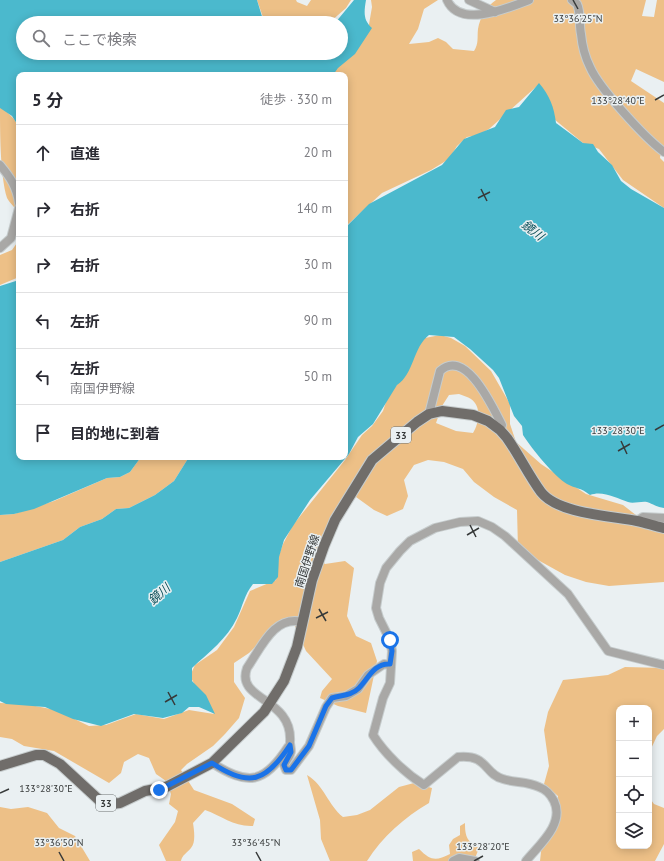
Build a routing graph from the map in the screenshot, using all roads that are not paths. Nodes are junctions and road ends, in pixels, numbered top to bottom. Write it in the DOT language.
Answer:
graph roads {
  1 [pos="447,0"];
  2 [pos="469,0"];
  3 [pos="529,0"];
  4 [pos="572,0"];
  5 [pos="496,12"];
  6 [pos="664,152"];
  7 [pos="0,165"];
  8 [pos="16,188"];
  9 [pos="16,219"];
  10 [pos="0,248"];
  11 [pos="429,414"];
  12 [pos="500,430"];
  13 [pos="664,518"];
  14 [pos="636,521"];
  15 [pos="664,528"];
  16 [pos="302,622"];
  17 [pos="390,664"];
  18 [pos="664,665"];
  19 [pos="271,703"];
  20 [pos="290,745"];
  21 [pos="215,760"];
  22 [pos="0,766"];
  23 [pos="453,861"];
  24 [pos="475,861"];
  25 [pos="526,861"];
  1 -- 5 [label="street"];
  2 -- 5 [label="street"];
  3 -- 5 [label="street"];
  4 -- 6 [label="street"];
  7 -- 8 [label="street"];
  9 -- 10 [label="street"];
  11 -- 12 [label="main road"];
  11 -- 12 [label="street"];
  11 -- 16 [label="main road, 南国伊野線 / 33"];
  12 -- 14 [label="main road"];
  13 -- 14 [label="street"];
  14 -- 15 [label="main road"];
  16 -- 19 [label="main road, 南国伊野線 / 33"];
  16 -- 19 [label="street"];
  17 -- 18 [label="street"];
  17 -- 20 [label="street"];
  17 -- 25 [label="street"];
  19 -- 20 [label="street"];
  19 -- 21 [label="main road, 南国伊野線 / 33"];
  20 -- 21 [label="street"];
  21 -- 22 [label="main road, 南国伊野線 / 33"];
  23 -- 24 [label="street"];
}
